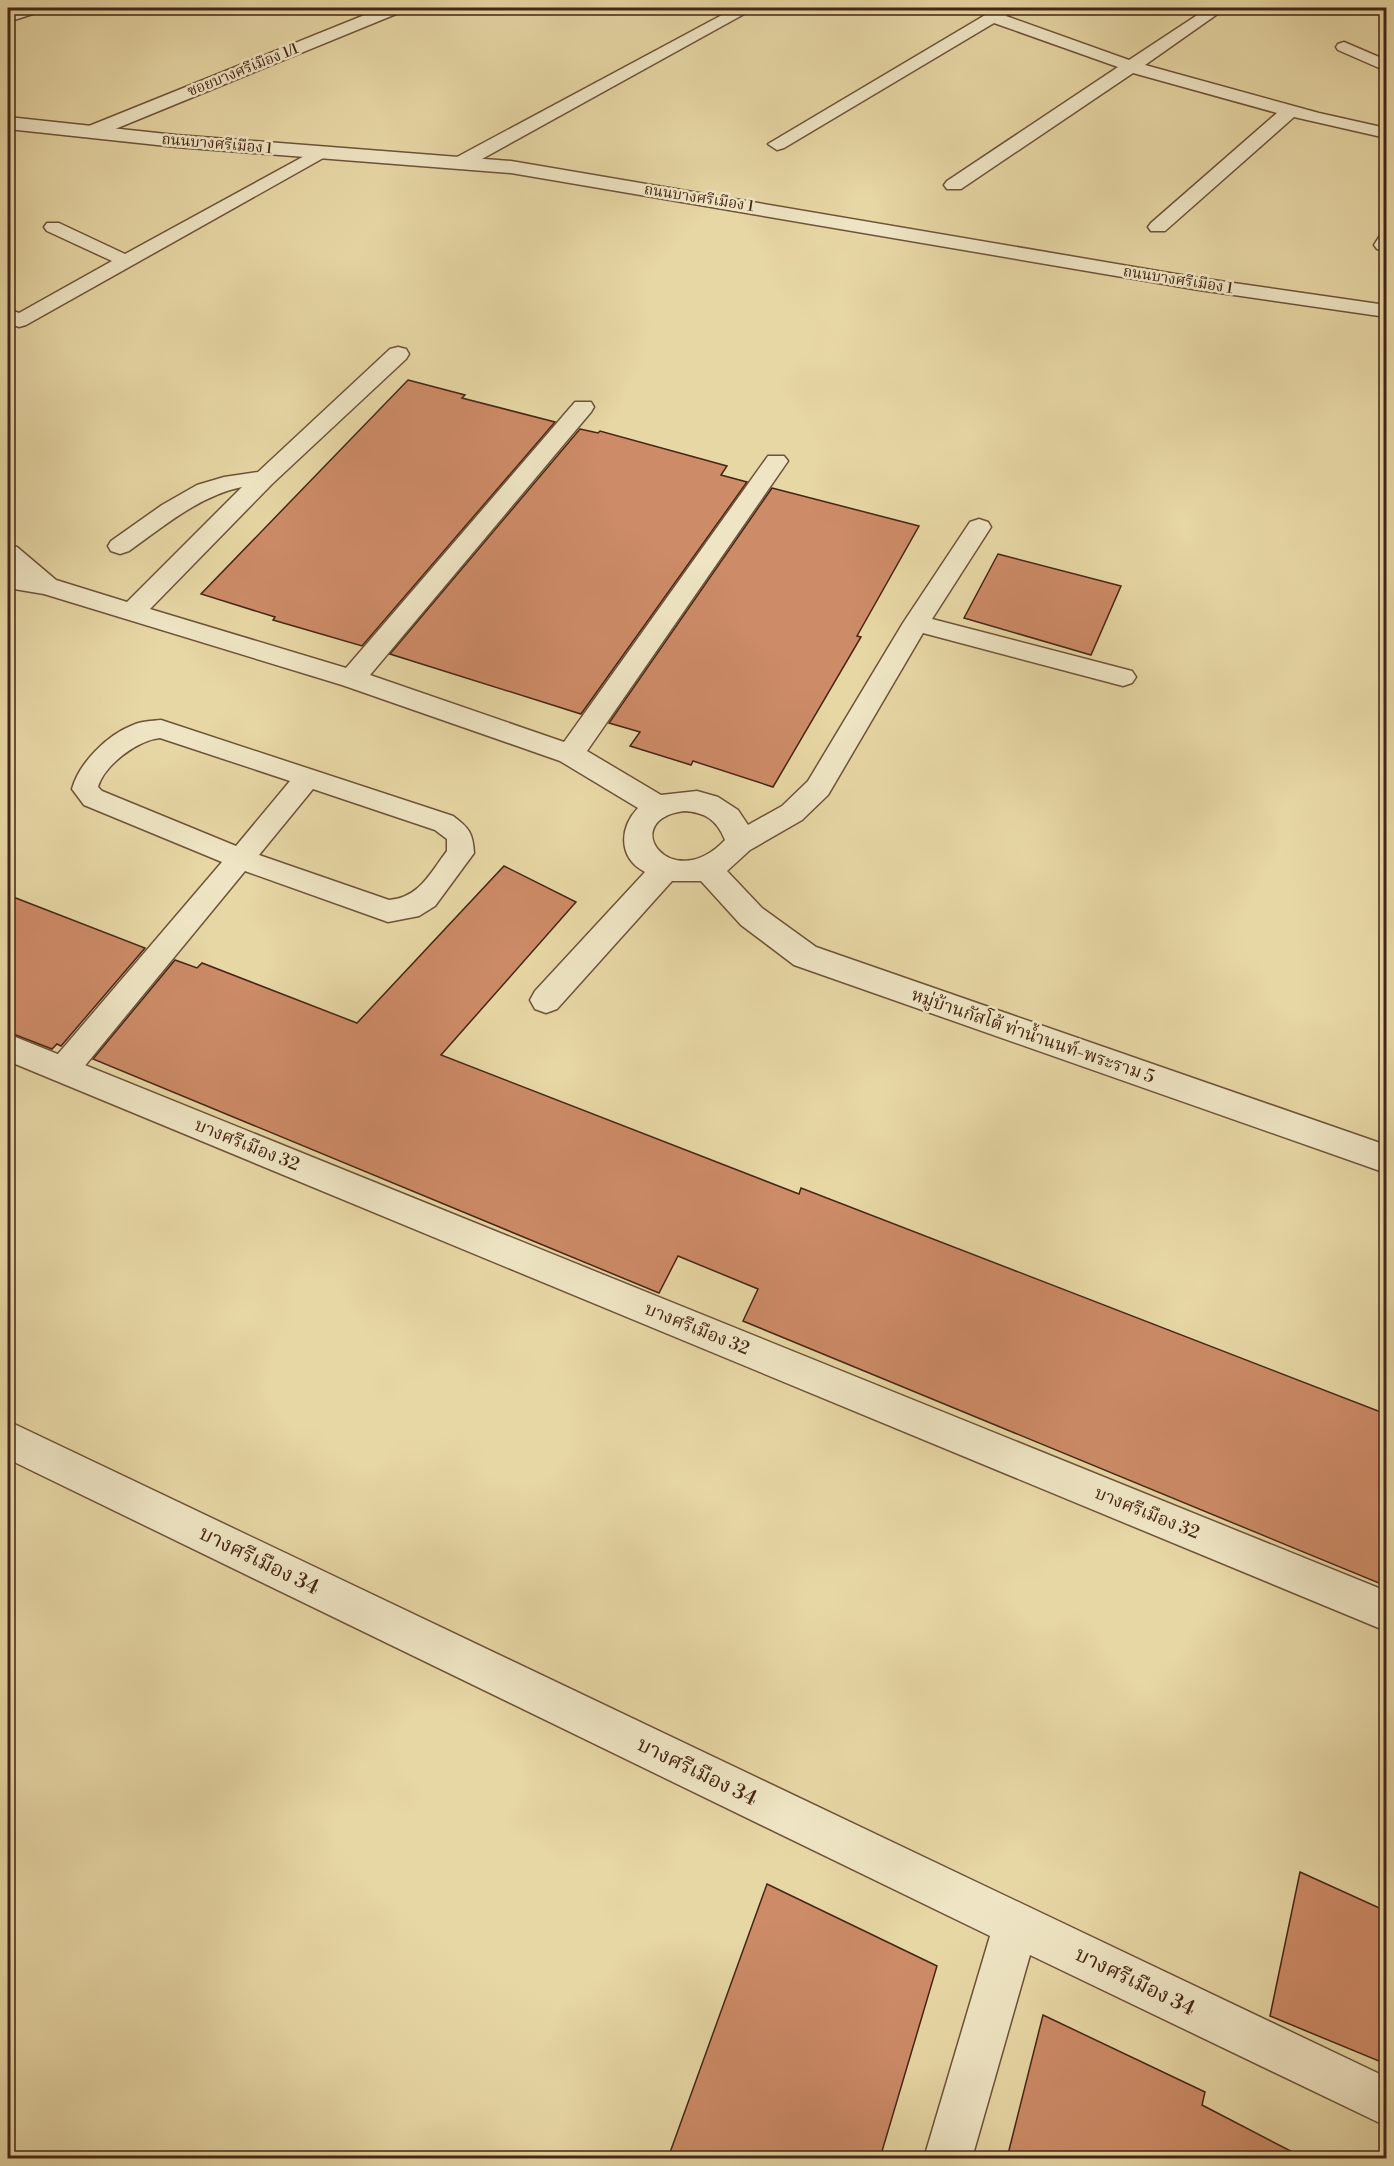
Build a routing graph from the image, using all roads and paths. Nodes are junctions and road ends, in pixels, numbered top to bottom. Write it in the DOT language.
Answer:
graph roads {
  1 [pos="33,8"];
  2 [pos="395,8"];
  3 [pos="747,8"];
  4 [pos="1008,8"];
  5 [pos="1218,8"];
  6 [pos="8,16"];
  7 [pos="992,17"];
  8 [pos="1344,47"];
  9 [pos="1131,66"];
  10 [pos="1386,66"];
  11 [pos="1290,111"];
  12 [pos="8,123"];
  13 [pos="92,132"];
  14 [pos="1386,134"];
  15 [pos="777,144"];
  16 [pos="319,153"];
  17 [pos="464,161"];
  18 [pos="954,185"];
  19 [pos="52,227"];
  20 [pos="1158,227"];
  21 [pos="126,261"];
  22 [pos="1386,312"];
  23 [pos="11,321"];
  24 [pos="398,354"];
  25 [pos="583,407"];
  26 [pos="776,461"];
  27 [pos="264,479"];
  28 [pos="979,527"];
  29 [pos="120,546"];
  30 [pos="8,553"];
  31 [pos="8,580"];
  32 [pos="47,586"];
  33 [pos="133,611"];
  34 [pos="916,623"];
  35 [pos="1123,676"];
  36 [pos="352,679"];
  37 [pos="570,754"];
  38 [pos="307,779"];
  39 [pos="657,806"];
  40 [pos="740,842"];
  41 [pos="241,859"];
  42 [pos="708,868"];
  43 [pos="665,870"];
  44 [pos="546,1000"];
  45 [pos="8,1047"];
  46 [pos="63,1070"];
  47 [pos="1386,1159"];
  48 [pos="8,1440"];
  49 [pos="1386,1611"];
  50 [pos="1016,1925"];
  51 [pos="1386,2102"];
  52 [pos="948,2158"];
  1 -- 6 [label="street"];
  2 -- 13 [label="street, ซอยบางศรีเมือง 1/1"];
  3 -- 17 [label="street"];
  4 -- 7 [label="street"];
  5 -- 9 [label="street"];
  7 -- 9 [label="street"];
  7 -- 15 [label="street"];
  8 -- 10 [label="lane"];
  9 -- 11 [label="street"];
  9 -- 18 [label="street"];
  11 -- 14 [label="street"];
  11 -- 20 [label="street"];
  12 -- 13 [label="street, ถนนบางศรีเมือง 1"];
  13 -- 16 [label="street, ถนนบางศรีเมือง 1"];
  16 -- 17 [label="street, ถนนบางศรีเมือง 1"];
  16 -- 21 [label="lane"];
  17 -- 22 [label="street, ถนนบางศรีเมือง 1"];
  19 -- 21 [label="lane"];
  21 -- 23 [label="lane"];
  24 -- 27 [label="street"];
  25 -- 36 [label="street"];
  26 -- 37 [label="street"];
  27 -- 29 [label="street"];
  27 -- 33 [label="street"];
  28 -- 34 [label="street"];
  30 -- 32 [label="street"];
  31 -- 32 [label="street"];
  32 -- 33 [label="street"];
  33 -- 36 [label="street"];
  34 -- 35 [label="street"];
  34 -- 40 [label="street"];
  36 -- 37 [label="street"];
  37 -- 39 [label="street"];
  38 -- 41 [label="lane"];
  38 -- 41 [label="lane"];
  38 -- 41 [label="lane"];
  39 -- 40 [label="street"];
  39 -- 43 [label="street"];
  40 -- 42 [label="street"];
  41 -- 46 [label="lane"];
  42 -- 43 [label="street"];
  42 -- 47 [label="street, หมู่บ้านกัสโต้ ท่าน้ำนนท์-พระราม 5"];
  43 -- 44 [label="street"];
  45 -- 46 [label="street, บางศรีเมือง 32"];
  46 -- 49 [label="street, บางศรีเมือง 32"];
  48 -- 50 [label="street, บางศรีเมือง 34"];
  50 -- 51 [label="street, บางศรีเมือง 34"];
  50 -- 52 [label="street"];
}
